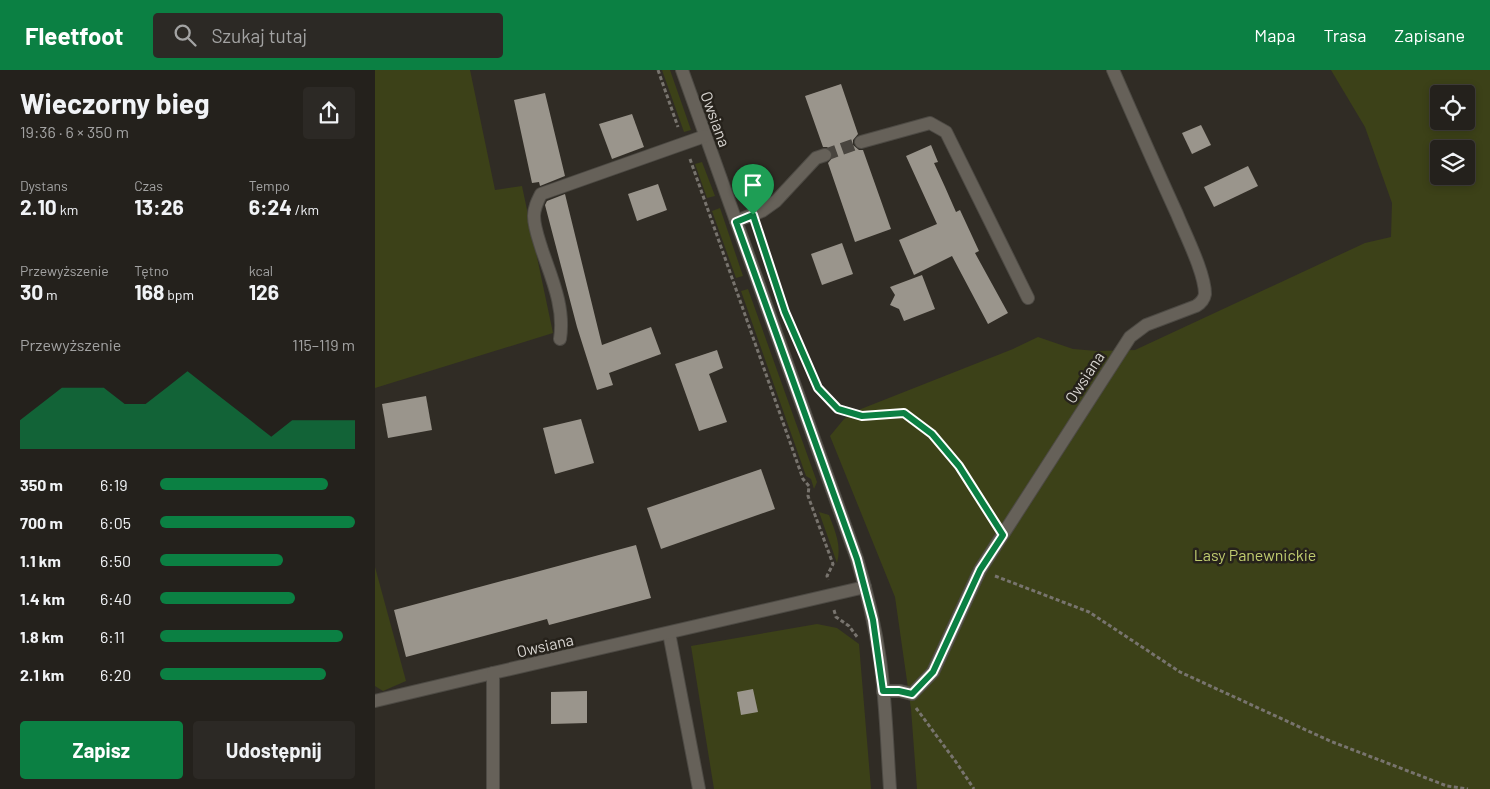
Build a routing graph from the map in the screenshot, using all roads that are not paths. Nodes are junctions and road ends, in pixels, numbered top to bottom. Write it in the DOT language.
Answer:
graph roads {
  1 [pos="682,70"];
  2 [pos="1113,70"];
  3 [pos="705,136"];
  4 [pos="861,142"];
  5 [pos="825,155"];
  6 [pos="736,222"];
  7 [pos="1028,298"];
  8 [pos="560,340"];
  9 [pos="865,588"];
  10 [pos="669,633"];
  11 [pos="493,673"];
  12 [pos="883,691"];
  13 [pos="375,701"];
  14 [pos="493,789"];
  15 [pos="699,789"];
  16 [pos="890,789"];
  1 -- 3 [label="street, Owsiana"];
  2 -- 12 [label="street, Owsiana"];
  3 -- 6 [label="street, Owsiana"];
  3 -- 8 [label="street"];
  4 -- 7 [label="street"];
  5 -- 6 [label="street"];
  6 -- 9 [label="street, Owsiana"];
  9 -- 10 [label="street, Owsiana"];
  9 -- 12 [label="street, Owsiana"];
  10 -- 11 [label="street, Owsiana"];
  10 -- 15 [label="street"];
  11 -- 13 [label="street, Owsiana"];
  11 -- 14 [label="street"];
  12 -- 16 [label="street, Owsiana"];
}
